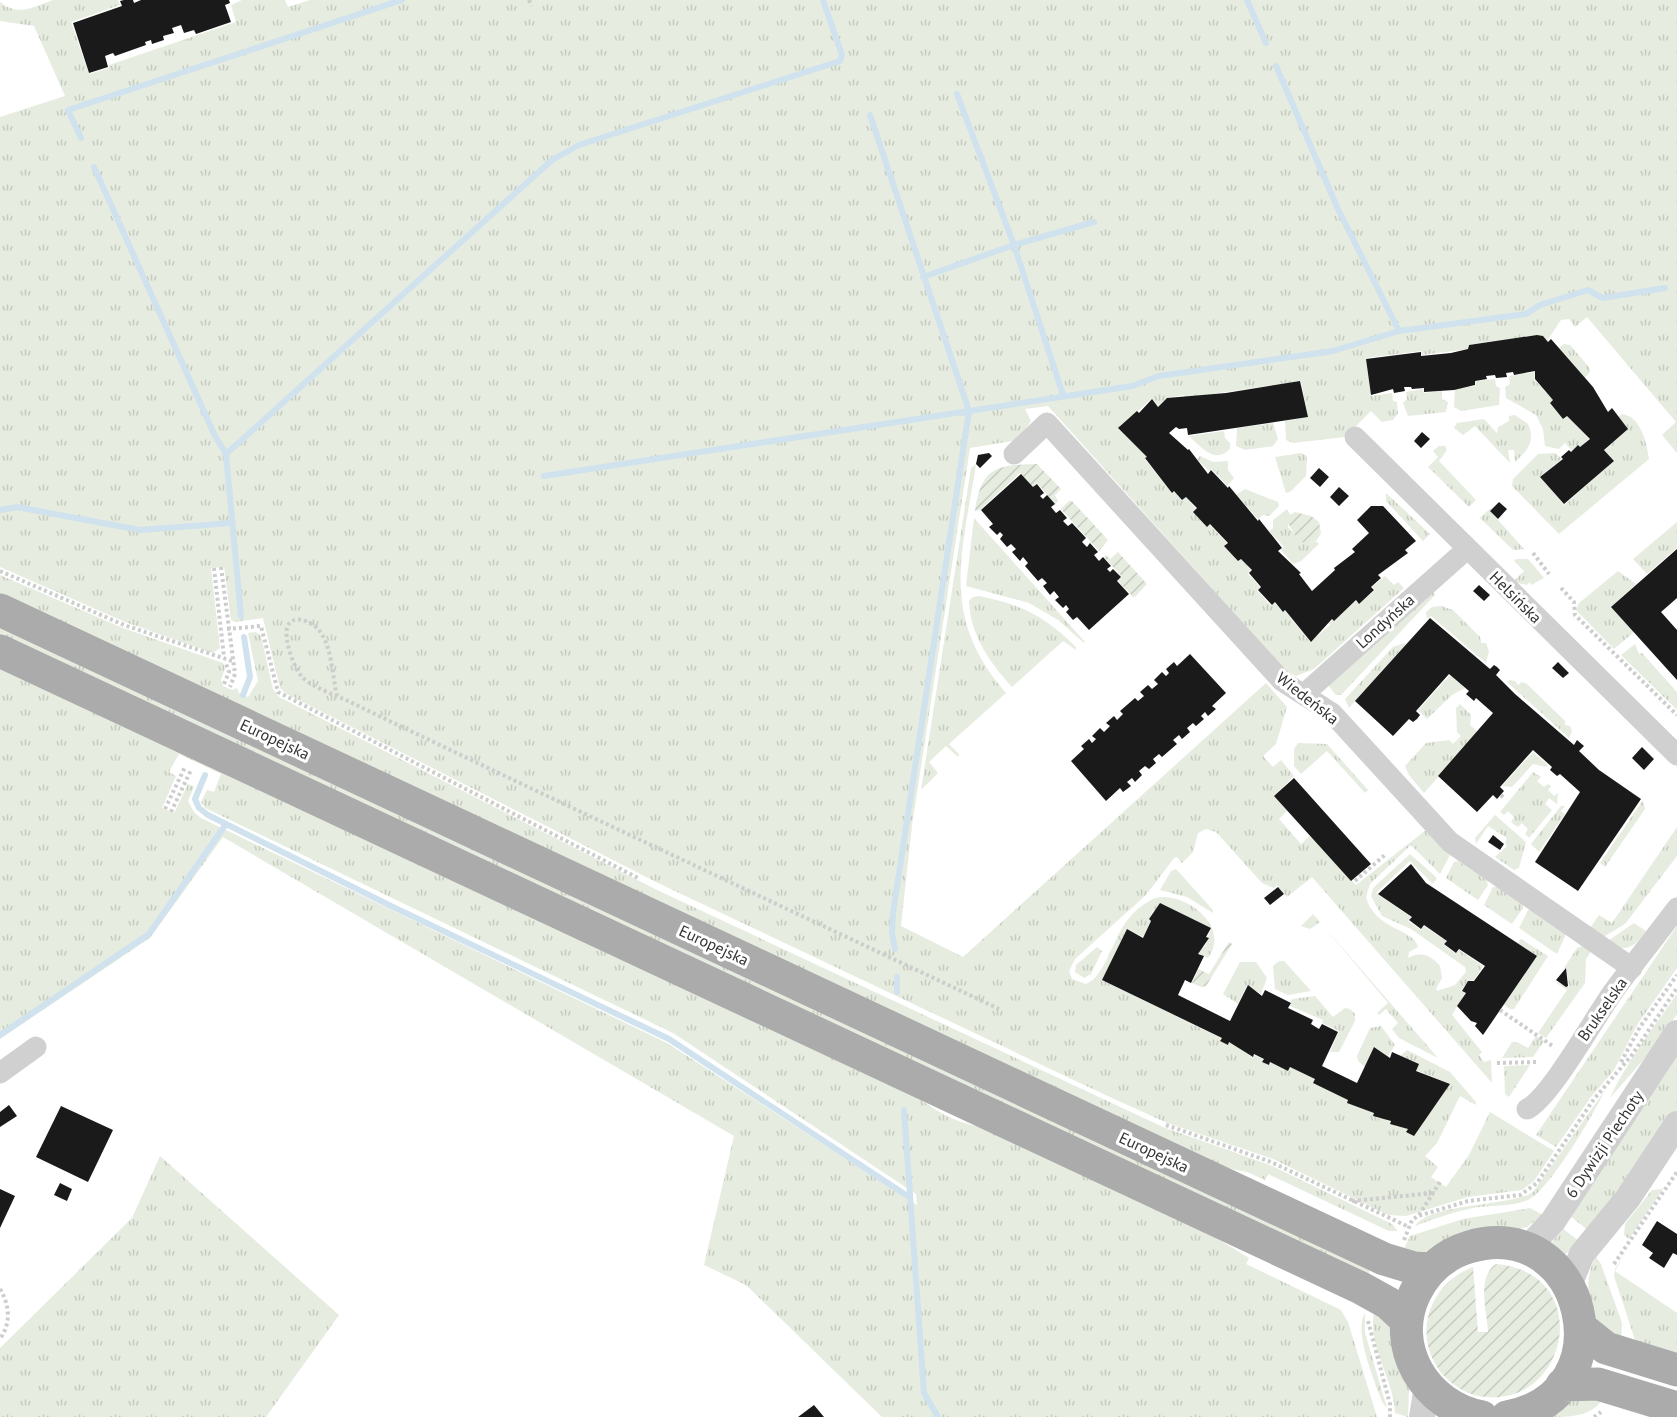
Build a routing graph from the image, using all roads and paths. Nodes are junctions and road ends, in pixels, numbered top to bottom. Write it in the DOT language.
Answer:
graph roads {
  1 [pos="529,0"];
  2 [pos="531,6"];
  3 [pos="1355,437"];
  4 [pos="1014,454"];
  5 [pos="1467,549"];
  6 [pos="1533,553"];
  7 [pos="221,567"];
  8 [pos="214,568"];
  9 [pos="0,571"];
  10 [pos="1549,574"];
  11 [pos="1561,588"];
  12 [pos="0,610"];
  13 [pos="227,629"];
  14 [pos="0,651"];
  15 [pos="224,657"];
  16 [pos="232,661"];
  17 [pos="226,664"];
  18 [pos="224,684"];
  19 [pos="230,687"];
  20 [pos="1304,694"];
  21 [pos="337,696"];
  22 [pos="1677,716"];
  23 [pos="1677,755"];
  24 [pos="186,766"];
  25 [pos="191,769"];
  26 [pos="1501,795"];
  27 [pos="1505,799"];
  28 [pos="165,809"];
  29 [pos="171,812"];
  30 [pos="1386,854"];
  31 [pos="646,881"];
  32 [pos="1355,881"];
  33 [pos="1677,908"];
  34 [pos="1632,968"];
  35 [pos="1677,975"];
  36 [pos="1677,988"];
  37 [pos="999,1009"];
  38 [pos="1500,1010"];
  39 [pos="1677,1034"];
  40 [pos="36,1047"];
  41 [pos="1569,1058"];
  42 [pos="1536,1062"];
  43 [pos="1621,1062"];
  44 [pos="1497,1063"];
  45 [pos="0,1073"];
  46 [pos="1527,1109"];
  47 [pos="1677,1124"];
  48 [pos="1164,1125"];
  49 [pos="1677,1172"];
  50 [pos="1440,1182"];
  51 [pos="1433,1193"];
  52 [pos="1351,1201"];
  53 [pos="1418,1216"];
  54 [pos="1409,1227"];
  55 [pos="1401,1246"];
  56 [pos="1526,1250"];
  57 [pos="1614,1264"];
  58 [pos="1432,1269"];
  59 [pos="1569,1285"];
  60 [pos="0,1289"];
  61 [pos="1369,1314"];
  62 [pos="1407,1321"];
  63 [pos="1581,1328"];
  64 [pos="0,1339"];
  65 [pos="1677,1370"];
  66 [pos="1562,1385"];
  67 [pos="1425,1402"];
  68 [pos="1677,1408"];
  69 [pos="1390,1417"];
  70 [pos="1484,1417"];
  1 -- 2 [label="path"];
  3 -- 5 [label="street, Helsińska"];
  4 -- 20 [label="street, Wiedeńska"];
  5 -- 20 [label="street, Londyńska"];
  5 -- 23 [label="street, Helsińska"];
  6 -- 10 [label="path"];
  7 -- 13 [label="path"];
  8 -- 15 [label="path"];
  9 -- 16 [label="path"];
  11 -- 22 [label="path"];
  12 -- 58 [label="main road, Europejska"];
  13 -- 16 [label="path"];
  13 -- 31 [label="path"];
  14 -- 62 [label="main road"];
  16 -- 19 [label="path"];
  17 -- 18 [label="path"];
  20 -- 34 [label="street, Wiedeńska"];
  21 -- 21 [label="path"];
  21 -- 37 [label="path"];
  24 -- 28 [label="path"];
  25 -- 29 [label="path"];
  26 -- 27 [label="path"];
  30 -- 32 [label="path"];
  33 -- 34 [label="street, Brukselska"];
  34 -- 41 [label="street, Brukselska"];
  35 -- 43 [label="path"];
  36 -- 53 [label="path"];
  38 -- 41 [label="path"];
  39 -- 56 [label="street, 6 Dywizji Piechoty"];
  40 -- 45 [label="street"];
  41 -- 46 [label="street, Brukselska"];
  42 -- 44 [label="path"];
  47 -- 59 [label="street"];
  48 -- 52 [label="path"];
  49 -- 57 [label="path"];
  50 -- 51 [label="path"];
  51 -- 52 [label="path"];
  51 -- 53 [label="path"];
  52 -- 54 [label="path"];
  53 -- 54 [label="path"];
  54 -- 55 [label="path"];
  56 -- 58 [label="main road"];
  56 -- 59 [label="main road"];
  58 -- 62 [label="main road"];
  59 -- 63 [label="main road"];
  60 -- 64 [label="path"];
  61 -- 69 [label="path"];
  62 -- 67 [label="main road"];
  63 -- 65 [label="main road"];
  63 -- 66 [label="main road"];
  66 -- 68 [label="main road"];
  66 -- 70 [label="main road"];
  67 -- 70 [label="main road"];
}
